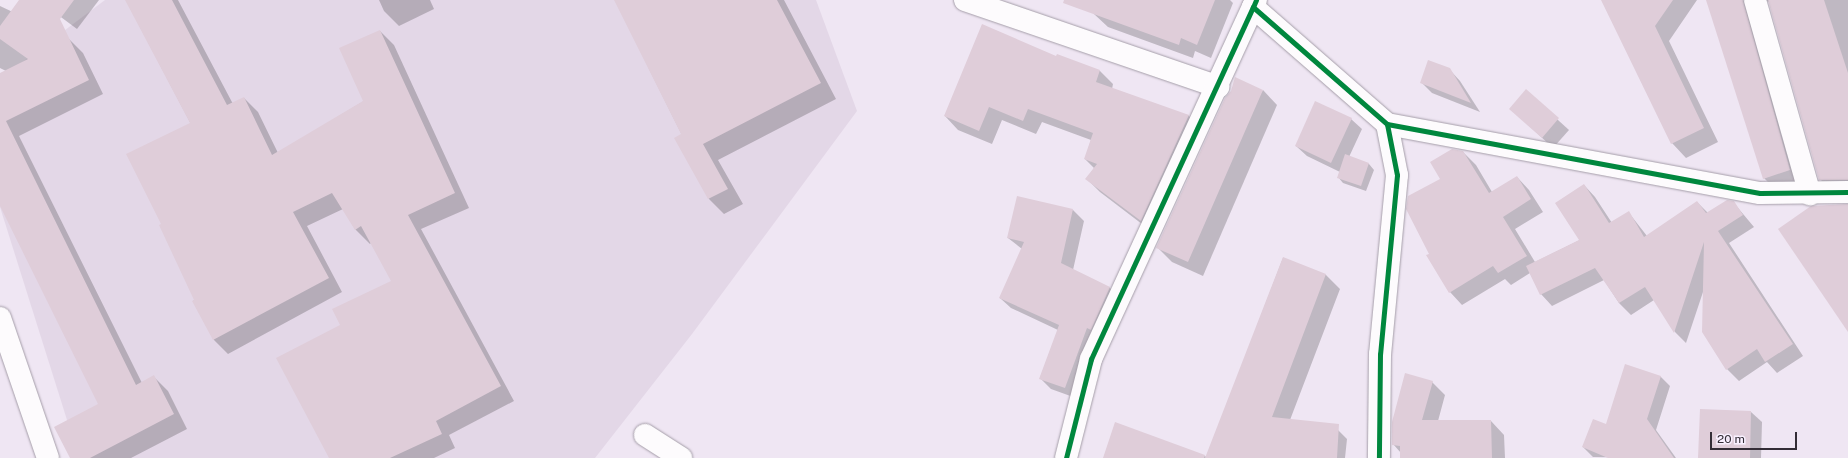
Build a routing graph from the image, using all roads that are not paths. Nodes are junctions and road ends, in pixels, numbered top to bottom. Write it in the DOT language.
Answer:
graph roads {
  1 [pos="966,0"];
  2 [pos="1755,0"];
  3 [pos="1255,4"];
  4 [pos="1219,87"];
  5 [pos="1387,124"];
  6 [pos="1848,192"];
  7 [pos="1810,194"];
  8 [pos="0,318"];
  9 [pos="645,435"];
  10 [pos="48,458"];
  11 [pos="681,458"];
  12 [pos="1066,458"];
  13 [pos="1379,458"];
  1 -- 4 [label="street"];
  2 -- 7 [label="street"];
  3 -- 4 [label="street"];
  3 -- 5 [label="street"];
  4 -- 12 [label="street"];
  5 -- 7 [label="street"];
  5 -- 13 [label="street"];
  6 -- 7 [label="street"];
  8 -- 10 [label="street"];
  9 -- 11 [label="street"];
}
